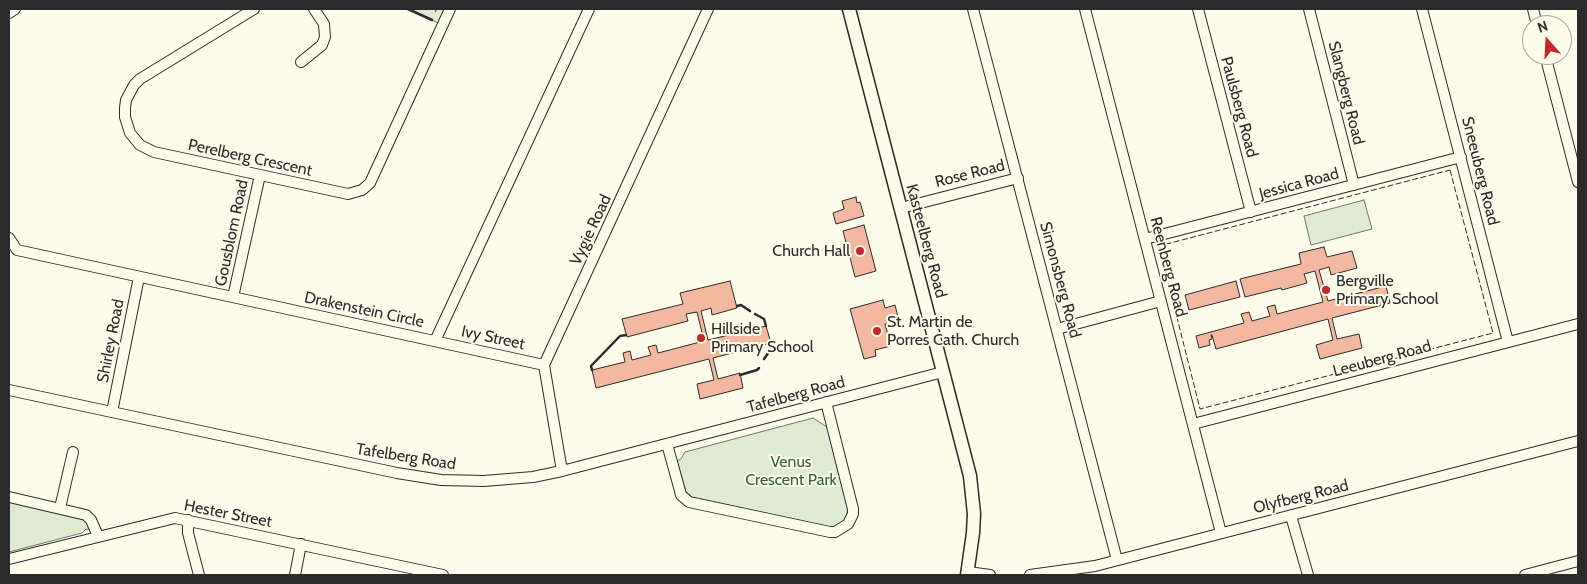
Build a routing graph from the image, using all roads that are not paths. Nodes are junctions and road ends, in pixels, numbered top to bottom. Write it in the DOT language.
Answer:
graph roads {
  1 [pos="15,9"];
  2 [pos="254,9"];
  3 [pos="314,9"];
  4 [pos="450,9"];
  5 [pos="588,9"];
  6 [pos="708,9"];
  7 [pos="849,9"];
  8 [pos="973,9"];
  9 [pos="1085,9"];
  10 [pos="1198,9"];
  11 [pos="1309,9"];
  12 [pos="1422,9"];
  13 [pos="9,13"];
  14 [pos="301,62"];
  15 [pos="1548,65"];
  16 [pos="1461,157"];
  17 [pos="260,175"];
  18 [pos="1018,178"];
  19 [pos="1578,178"];
  20 [pos="1354,185"];
  21 [pos="901,208"];
  22 [pos="1250,212"];
  23 [pos="9,238"];
  24 [pos="1145,239"];
  25 [pos="13,249"];
  26 [pos="139,277"];
  27 [pos="233,297"];
  28 [pos="1161,301"];
  29 [pos="1578,324"];
  30 [pos="1058,329"];
  31 [pos="435,341"];
  32 [pos="1508,342"];
  33 [pos="544,365"];
  34 [pos="944,372"];
  35 [pos="9,390"];
  36 [pos="826,402"];
  37 [pos="112,412"];
  38 [pos="1193,424"];
  39 [pos="1578,441"];
  40 [pos="667,444"];
  41 [pos="73,452"];
  42 [pos="562,471"];
  43 [pos="9,497"];
  44 [pos="60,508"];
  45 [pos="1291,516"];
  46 [pos="188,520"];
  47 [pos="1221,533"];
  48 [pos="98,536"];
  49 [pos="301,544"];
  50 [pos="9,559"];
  51 [pos="1117,560"];
  52 [pos="1578,561"];
  53 [pos="968,574"];
  54 [pos="199,575"];
  55 [pos="295,575"];
  56 [pos="443,575"];
  57 [pos="990,575"];
  58 [pos="1030,575"];
  59 [pos="1308,575"];
  60 [pos="1526,575"];
  1 -- 13 [label="street"];
  2 -- 17 [label="street, Perelberg Crescent"];
  3 -- 14 [label="street"];
  4 -- 17 [label="street, Perelberg Crescent"];
  5 -- 31 [label="street, Drakenstein Circle"];
  6 -- 33 [label="street, Vygie Road"];
  7 -- 21 [label="street, Kasteelberg Road"];
  8 -- 18 [label="street, Simonsberg Road"];
  9 -- 24 [label="street, Reenberg Road"];
  10 -- 22 [label="street, Paulsberg Road"];
  11 -- 20 [label="street, Slangberg Road"];
  12 -- 16 [label="street, Sneeuberg Road"];
  15 -- 19 [label="street"];
  16 -- 20 [label="street, Jessica Road"];
  16 -- 32 [label="street, Sneeuberg Road"];
  17 -- 27 [label="street, Gousblom Road"];
  18 -- 21 [label="street, Rose Road"];
  18 -- 30 [label="street, Simonsberg Road"];
  20 -- 22 [label="street, Jessica Road"];
  21 -- 34 [label="street, Kasteelberg Road"];
  22 -- 24 [label="street, Jessica Road"];
  23 -- 25 [label="street, Drakenstein Circle"];
  24 -- 28 [label="street, Reenberg Road"];
  25 -- 26 [label="street, Drakenstein Circle"];
  26 -- 27 [label="street, Drakenstein Circle"];
  26 -- 37 [label="street, Shirley Road"];
  27 -- 31 [label="street, Drakenstein Circle"];
  28 -- 30 [label="street"];
  28 -- 38 [label="street, Reenberg Road"];
  29 -- 32 [label="street, Leeuberg Road"];
  30 -- 51 [label="street, Simonsberg Road"];
  31 -- 33 [label="street, Ivy Street"];
  32 -- 38 [label="street, Leeuberg Road"];
  33 -- 42 [label="street"];
  34 -- 36 [label="street, Tafelberg Road"];
  34 -- 53 [label="street, Kasteelberg Road"];
  35 -- 37 [label="street, Tafelberg Road"];
  36 -- 40 [label="street, Tafelberg Road"];
  36 -- 40 [label="street"];
  37 -- 42 [label="street, Tafelberg Road"];
  38 -- 47 [label="street, Reenberg Road"];
  39 -- 45 [label="street, Olyfberg Road"];
  40 -- 42 [label="street, Tafelberg Road"];
  41 -- 44 [label="street"];
  43 -- 44 [label="street"];
  44 -- 48 [label="street"];
  45 -- 47 [label="street, Olyfberg Road"];
  45 -- 59 [label="street"];
  46 -- 48 [label="street, Hester Street"];
  46 -- 49 [label="street, Hester Street"];
  46 -- 54 [label="street"];
  47 -- 51 [label="street, Olyfberg Road"];
  48 -- 50 [label="street, Hester Street"];
  49 -- 55 [label="street"];
  49 -- 56 [label="street, Hester Street"];
  51 -- 58 [label="street, Olyfberg Road"];
  52 -- 60 [label="street"];
  53 -- 57 [label="street"];
}
